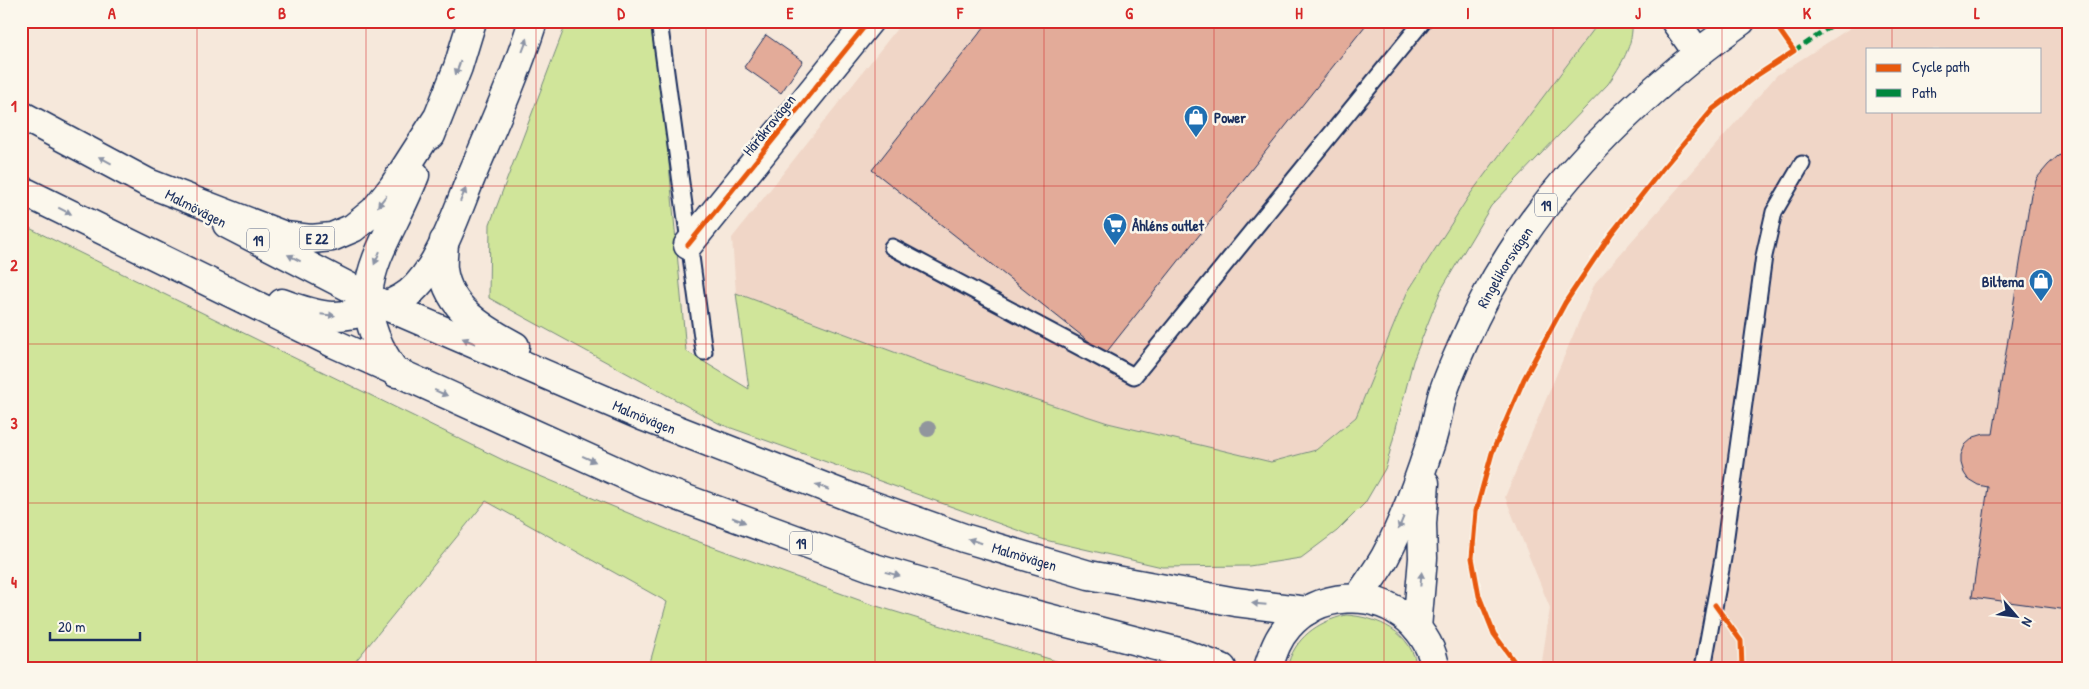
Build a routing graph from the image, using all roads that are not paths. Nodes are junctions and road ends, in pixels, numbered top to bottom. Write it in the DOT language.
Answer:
graph roads {
  1 [pos="472,21"];
  2 [pos="533,21"];
  3 [pos="659,21"];
  4 [pos="869,21"];
  5 [pos="1423,21"];
  6 [pos="1675,21"];
  7 [pos="1741,21"];
  8 [pos="1697,52"];
  9 [pos="21,115"];
  10 [pos="438,117"];
  11 [pos="1802,164"];
  12 [pos="148,183"];
  13 [pos="21,190"];
  14 [pos="444,240"];
  15 [pos="688,245"];
  16 [pos="892,247"];
  17 [pos="197,277"];
  18 [pos="374,304"];
  19 [pos="704,352"];
  20 [pos="396,373"];
  21 [pos="642,416"];
  22 [pos="1430,444"];
  23 [pos="1358,598"];
  24 [pos="1307,611"];
  25 [pos="1417,628"];
  26 [pos="1222,668"];
  27 [pos="1268,668"];
  28 [pos="1436,668"];
  29 [pos="1703,668"];
  1 -- 10 [label="main road, E 22, one-way"];
  14 -- 2 [label="main road, one-way"];
  3 -- 15 [label="lane"];
  4 -- 15 [label="main road, Häråkravägen"];
  5 -- 16 [label="lane"];
  6 -- 8 [label="main road"];
  7 -- 8 [label="main road, Ringelikorsvägen / 19"];
  8 -- 22 [label="main road, Ringelikorsvägen / 19"];
  12 -- 9 [label="main road, Malmövägen / E 22, one-way"];
  10 -- 12 [label="main road, E 22, one-way"];
  10 -- 18 [label="main road, one-way"];
  11 -- 29 [label="lane"];
  18 -- 12 [label="main road, Malmövägen / 19, one-way"];
  13 -- 17 [label="main road, 19, one-way"];
  14 -- 18 [label="main road"];
  14 -- 21 [label="main road"];
  15 -- 19 [label="lane"];
  17 -- 18 [label="main road, one-way"];
  17 -- 20 [label="main road, 19"];
  18 -- 20 [label="main road"];
  21 -- 18 [label="main road, Malmövägen / 19, one-way"];
  20 -- 26 [label="main road, 19, one-way"];
  24 -- 21 [label="main road, Malmövägen / 19, one-way"];
  22 -- 23 [label="main road, Ringelikorsvägen / 19, one-way"];
  25 -- 22 [label="main road, Ringelikorsvägen / 19, one-way"];
  23 -- 24 [label="main road"];
  23 -- 25 [label="main road"];
  24 -- 27 [label="main road"];
  25 -- 28 [label="main road"];
}
